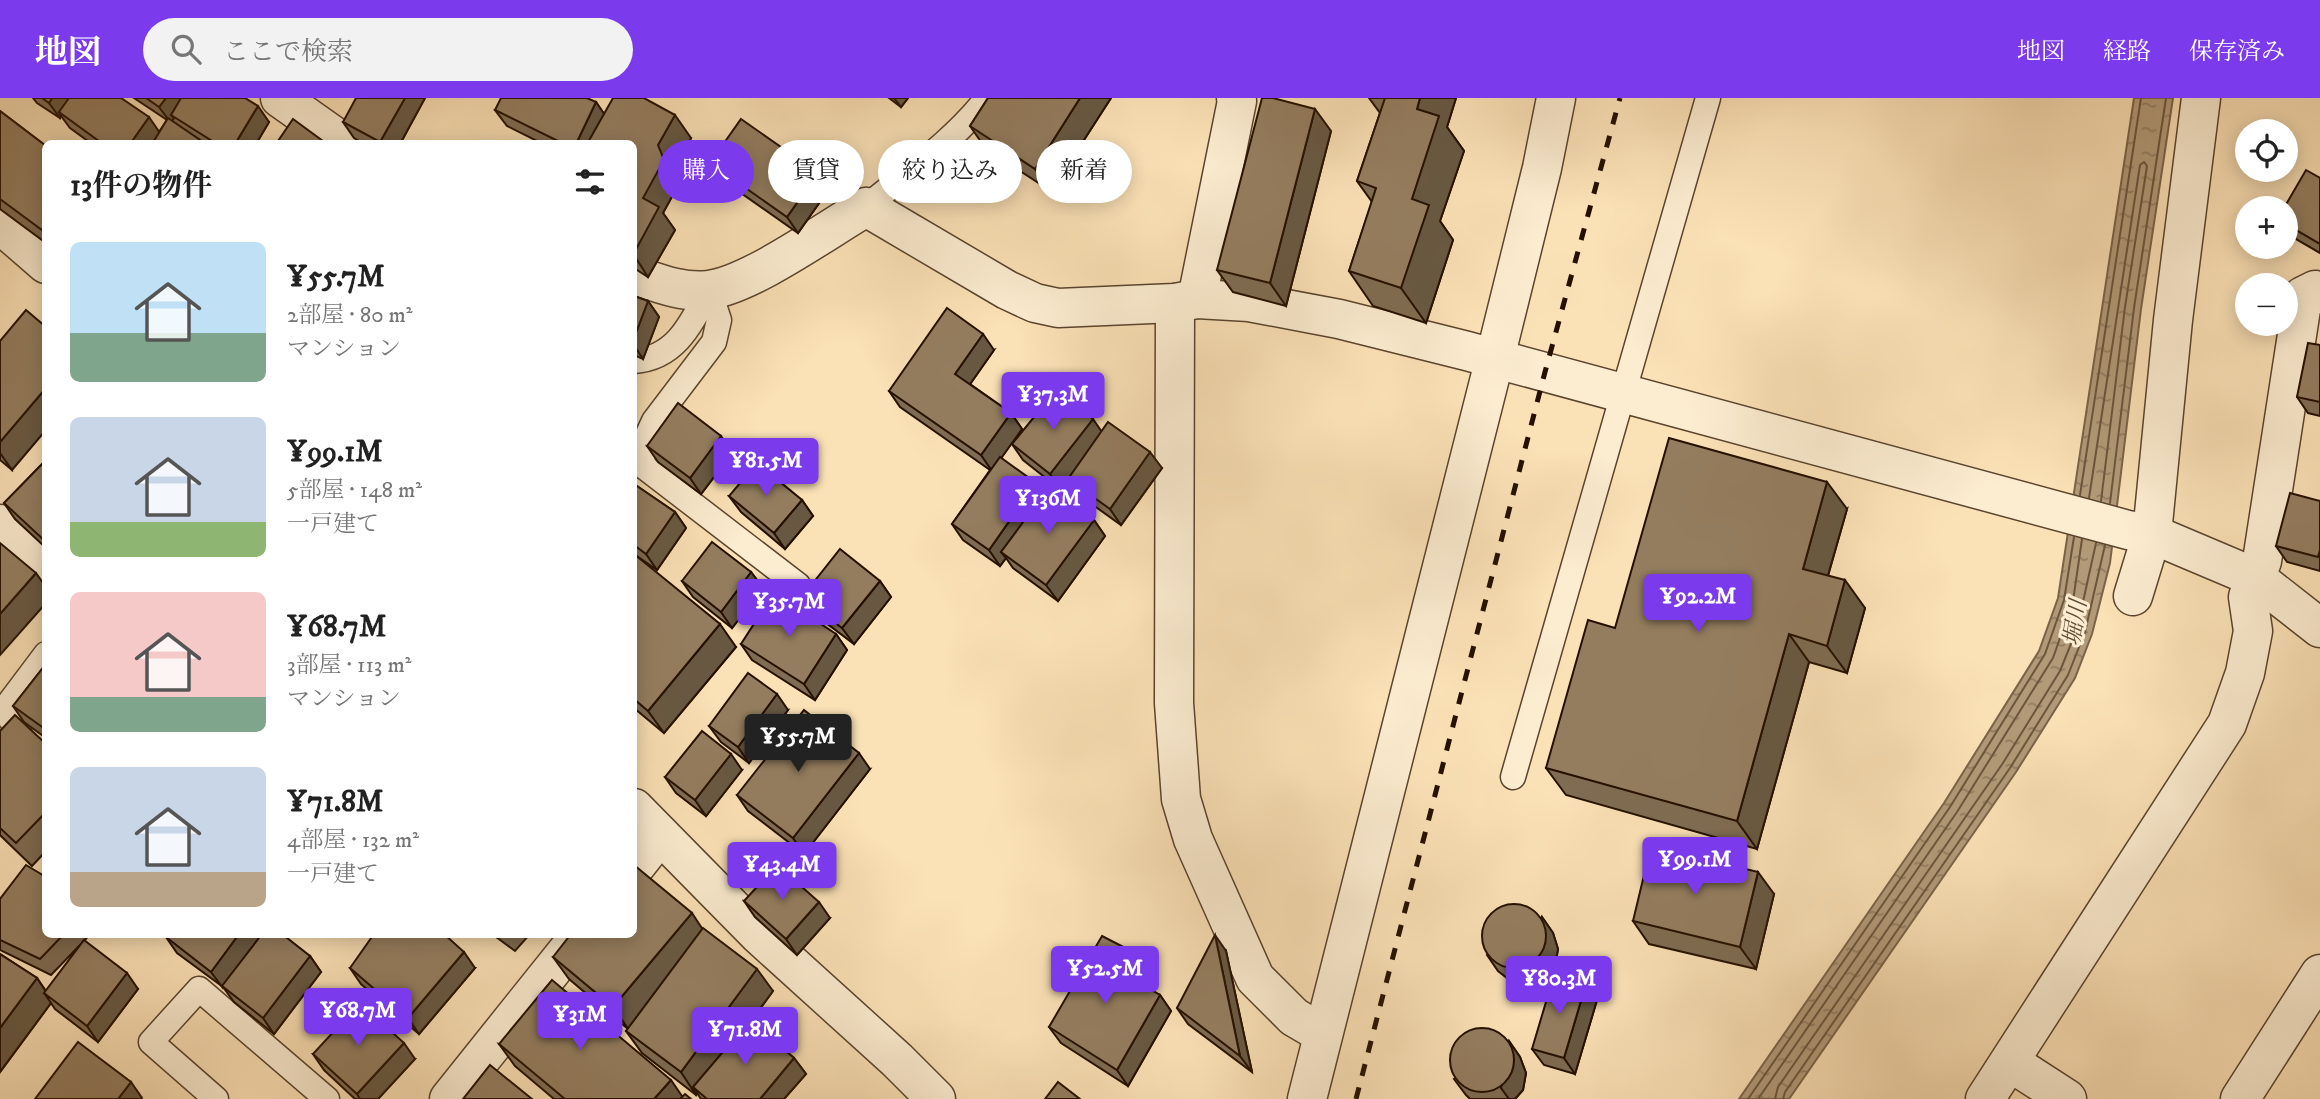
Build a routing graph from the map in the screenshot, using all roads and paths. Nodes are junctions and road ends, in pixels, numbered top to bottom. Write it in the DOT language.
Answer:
graph roads {
  1 [pos="987,98"];
  2 [pos="1236,98"];
  3 [pos="1556,98"];
  4 [pos="1709,98"];
  5 [pos="2201,98"];
  6 [pos="298,104"];
  7 [pos="340,140"];
  8 [pos="866,207"];
  9 [pos="0,224"];
  10 [pos="42,261"];
  11 [pos="637,276"];
  12 [pos="709,290"];
  13 [pos="2320,294"];
  14 [pos="1186,301"];
  15 [pos="1495,358"];
  16 [pos="637,360"];
  17 [pos="1623,394"];
  18 [pos="0,524"];
  19 [pos="2140,532"];
  20 [pos="42,561"];
  21 [pos="2256,578"];
  22 [pos="798,585"];
  23 [pos="2133,596"];
  24 [pos="2320,628"];
  25 [pos="42,659"];
  26 [pos="19,731"];
  27 [pos="1513,777"];
  28 [pos="637,811"];
  29 [pos="660,835"];
  30 [pos="637,864"];
  31 [pos="578,938"];
  32 [pos="2320,974"];
  33 [pos="1324,1034"];
  34 [pos="2010,1062"];
  35 [pos="216,1099"];
  36 [pos="327,1099"];
  37 [pos="449,1099"];
  38 [pos="936,1099"];
  39 [pos="1307,1099"];
  40 [pos="1985,1099"];
  41 [pos="2067,1099"];
  42 [pos="2240,1099"];
  1 -- 8 [label="lane"];
  2 -- 14 [label="street"];
  3 -- 15 [label="street"];
  4 -- 17 [label="lane"];
  5 -- 19 [label="street"];
  6 -- 7 [label="street"];
  8 -- 12 [label="street"];
  8 -- 14 [label="street"];
  9 -- 10 [label="street"];
  11 -- 12 [label="street"];
  12 -- 16 [label="lane"];
  12 -- 22 [label="lane"];
  13 -- 21 [label="street"];
  14 -- 15 [label="street"];
  14 -- 33 [label="street"];
  15 -- 17 [label="street"];
  15 -- 33 [label="street"];
  17 -- 19 [label="street"];
  17 -- 27 [label="lane"];
  18 -- 20 [label="street"];
  19 -- 21 [label="street"];
  19 -- 23 [label="street"];
  21 -- 24 [label="street"];
  21 -- 34 [label="street"];
  25 -- 26 [label="lane"];
  28 -- 29 [label="street"];
  29 -- 30 [label="street"];
  29 -- 38 [label="street"];
  31 -- 37 [label="street"];
  32 -- 42 [label="street"];
  33 -- 39 [label="street"];
  34 -- 40 [label="street"];
  34 -- 41 [label="street"];
  35 -- 36 [label="lane"];
}
